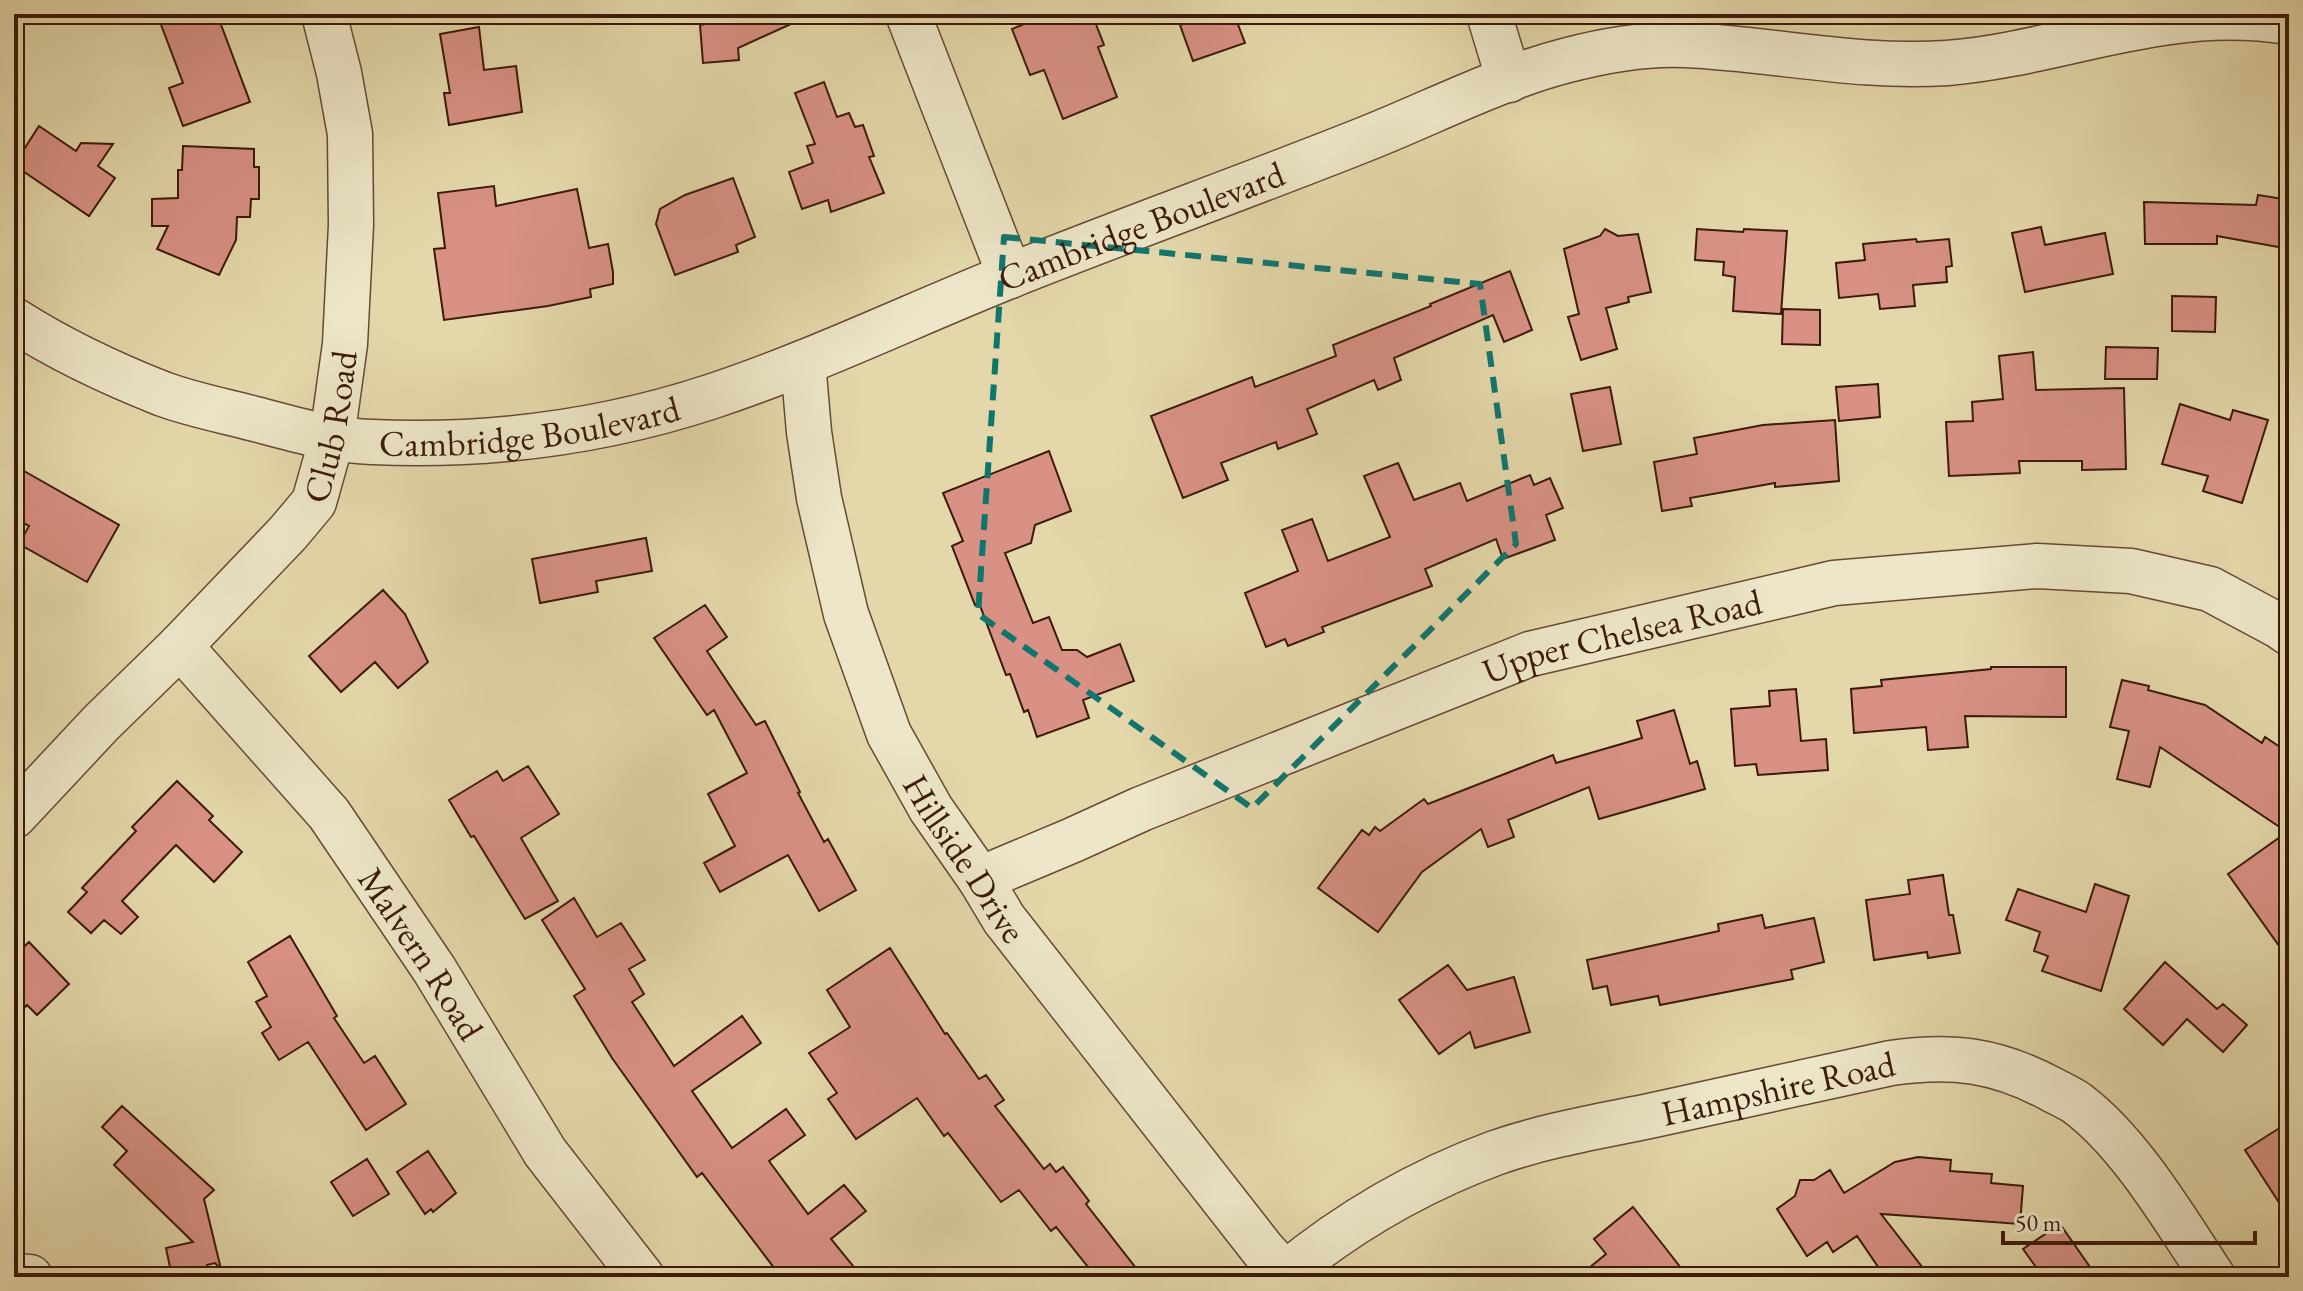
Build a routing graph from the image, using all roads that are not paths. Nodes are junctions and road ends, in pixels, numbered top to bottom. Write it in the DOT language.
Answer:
graph roads {
  1 [pos="324,14"];
  2 [pos="908,14"];
  3 [pos="1489,14"];
  4 [pos="2289,22"];
  5 [pos="2048,30"];
  6 [pos="1509,80"];
  7 [pos="1010,276"];
  8 [pos="14,320"];
  9 [pos="803,363"];
  10 [pos="332,438"];
  11 [pos="2289,633"];
  12 [pos="180,646"];
  13 [pos="14,816"];
  14 [pos="980,879"];
  15 [pos="14,1276"];
  16 [pos="1287,1276"];
  17 [pos="30,1277"];
  18 [pos="642,1277"];
  19 [pos="2213,1277"];
  1 -- 10 [label="street, Club Road"];
  2 -- 7 [label="street"];
  3 -- 6 [label="street"];
  4 -- 5 [label="street, Cambridge Boulevard"];
  5 -- 6 [label="street, Cambridge Boulevard"];
  6 -- 7 [label="street, Cambridge Boulevard"];
  7 -- 9 [label="street, Cambridge Boulevard"];
  8 -- 10 [label="street, Cambridge Boulevard"];
  9 -- 10 [label="street, Cambridge Boulevard"];
  9 -- 14 [label="street, Hillside Drive"];
  10 -- 12 [label="street, Club Road"];
  11 -- 14 [label="street, Upper Chelsea Road"];
  12 -- 13 [label="street, Club Road"];
  12 -- 18 [label="street, Malvern Road"];
  14 -- 16 [label="street, Hillside Drive"];
  15 -- 17 [label="street"];
  16 -- 19 [label="street, Hampshire Road"];
}
